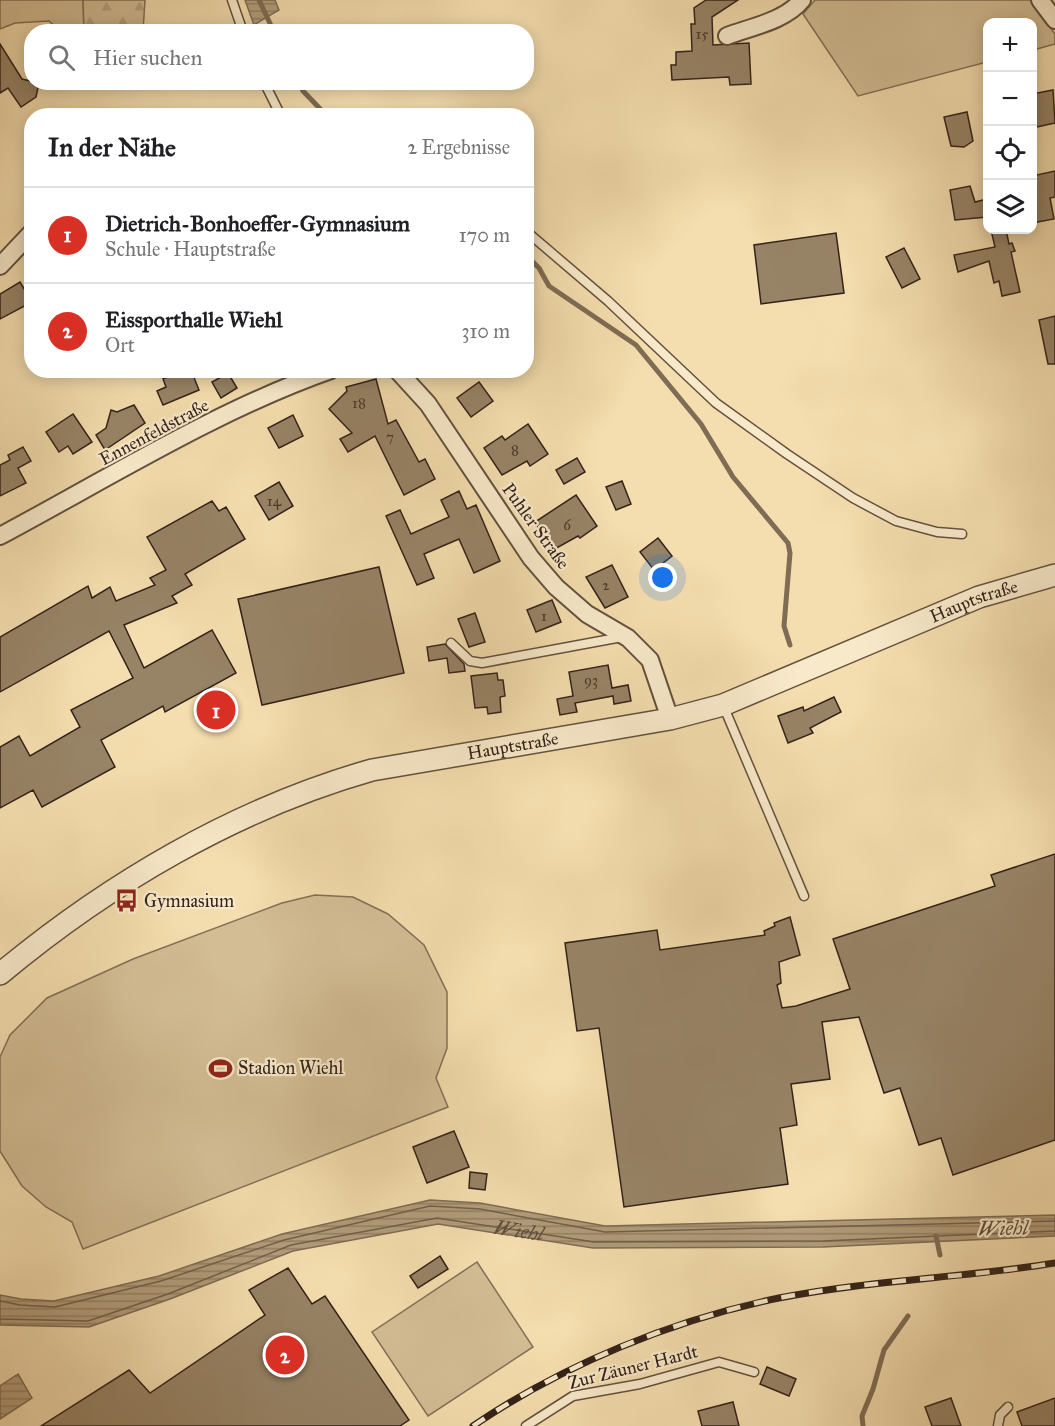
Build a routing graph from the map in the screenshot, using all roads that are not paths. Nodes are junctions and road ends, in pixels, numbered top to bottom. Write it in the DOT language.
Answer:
graph roads {
  1 [pos="232,0"];
  2 [pos="802,0"];
  3 [pos="1040,0"];
  4 [pos="1055,20"];
  5 [pos="240,24"];
  6 [pos="727,36"];
  7 [pos="268,90"];
  8 [pos="277,108"];
  9 [pos="534,238"];
  10 [pos="24,240"];
  11 [pos="0,266"];
  12 [pos="309,378"];
  13 [pos="404,378"];
  14 [pos="962,534"];
  15 [pos="0,536"];
  16 [pos="1055,575"];
  17 [pos="625,636"];
  18 [pos="451,643"];
  19 [pos="723,705"];
  20 [pos="670,719"];
  21 [pos="804,896"];
  22 [pos="0,974"];
  23 [pos="754,1372"];
  24 [pos="1008,1407"];
  25 [pos="525,1426"];
  26 [pos="998,1426"];
  1 -- 5 [label="lane"];
  2 -- 6 [label="street"];
  3 -- 4 [label="street"];
  7 -- 8 [label="lane"];
  9 -- 14 [label="lane"];
  10 -- 11 [label="street"];
  12 -- 15 [label="street, Ennenfeldstraße"];
  13 -- 17 [label="street, Puhler Straße"];
  16 -- 19 [label="street, Hauptstraße"];
  17 -- 18 [label="lane"];
  17 -- 20 [label="street, Puhler Straße"];
  19 -- 20 [label="street, Hauptstraße"];
  19 -- 21 [label="lane"];
  20 -- 22 [label="street, Hauptstraße"];
  23 -- 25 [label="lane, Zur Zäuner Hardt"];
  24 -- 26 [label="lane"];
}
